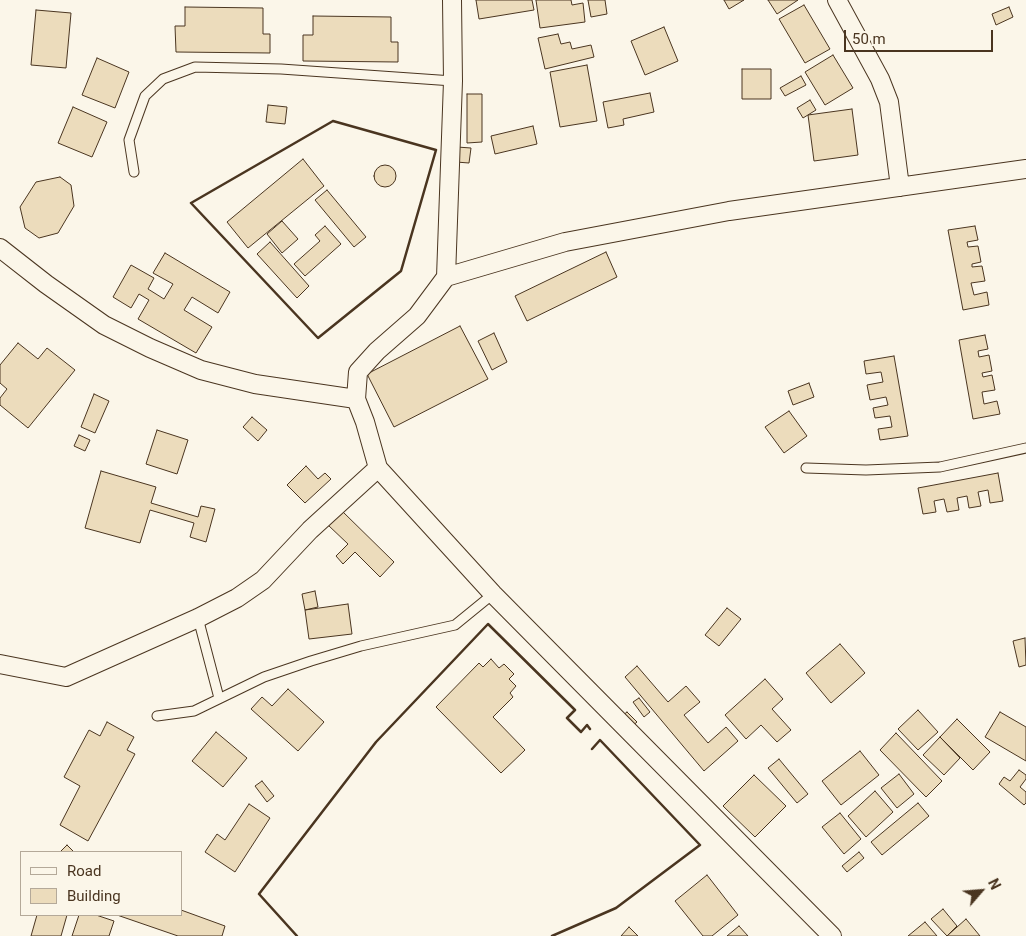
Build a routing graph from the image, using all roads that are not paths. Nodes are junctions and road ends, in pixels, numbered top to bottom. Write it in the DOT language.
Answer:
graph roads {
  1 [pos="452,0"];
  2 [pos="837,0"];
  3 [pos="453,81"];
  4 [pos="1026,169"];
  5 [pos="134,172"];
  6 [pos="900,187"];
  7 [pos="0,248"];
  8 [pos="446,277"];
  9 [pos="356,399"];
  10 [pos="1026,448"];
  11 [pos="378,468"];
  12 [pos="806,468"];
  13 [pos="493,594"];
  14 [pos="198,618"];
  15 [pos="0,664"];
  16 [pos="219,698"];
  17 [pos="157,716"];
  18 [pos="832,936"];
  1 -- 3 [label="street"];
  2 -- 6 [label="street"];
  3 -- 5 [label="lane"];
  3 -- 8 [label="street"];
  4 -- 6 [label="street"];
  6 -- 8 [label="street"];
  7 -- 9 [label="street"];
  8 -- 9 [label="street"];
  9 -- 11 [label="street"];
  10 -- 12 [label="lane"];
  11 -- 13 [label="street"];
  11 -- 14 [label="street"];
  13 -- 16 [label="lane"];
  13 -- 18 [label="street"];
  14 -- 15 [label="street"];
  14 -- 16 [label="lane"];
  16 -- 17 [label="lane"];
}
